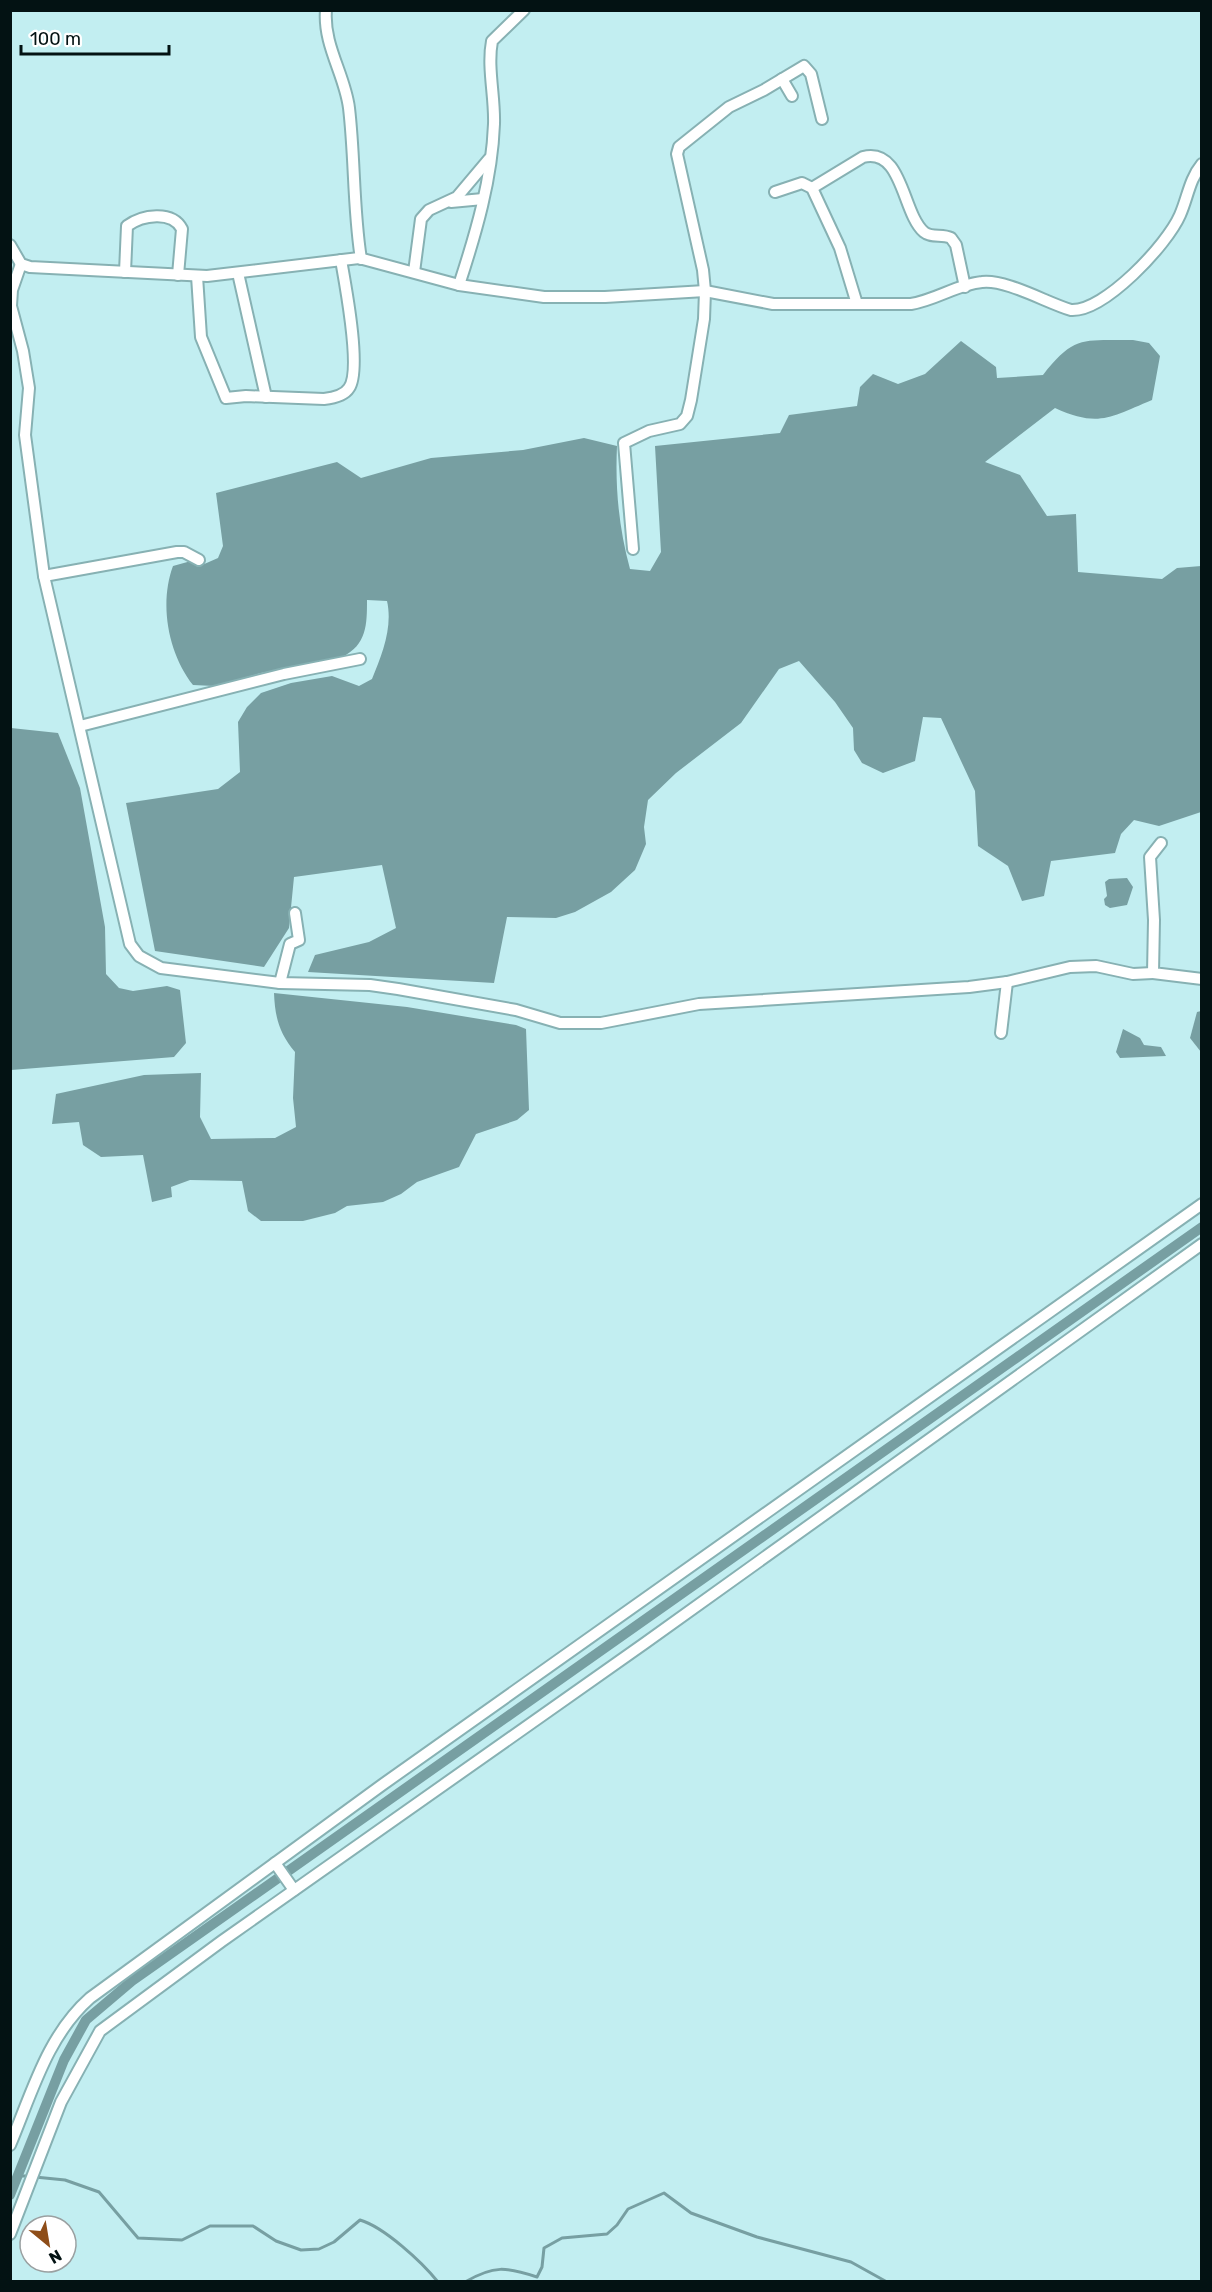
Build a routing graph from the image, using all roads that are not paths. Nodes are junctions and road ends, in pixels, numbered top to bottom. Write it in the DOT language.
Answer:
graph roads {
  1 [pos="326,10"];
  2 [pos="524,10"];
  3 [pos="782,79"];
  4 [pos="792,96"];
  5 [pos="822,119"];
  6 [pos="490,158"];
  7 [pos="1202,164"];
  8 [pos="812,188"];
  9 [pos="775,192"];
  10 [pos="483,200"];
  11 [pos="447,202"];
  12 [pos="10,245"];
  13 [pos="361,259"];
  14 [pos="340,260"];
  15 [pos="21,264"];
  16 [pos="125,272"];
  17 [pos="414,272"];
  18 [pos="238,273"];
  19 [pos="178,276"];
  20 [pos="197,276"];
  21 [pos="459,285"];
  22 [pos="965,286"];
  23 [pos="705,291"];
  24 [pos="857,304"];
  25 [pos="266,397"];
  26 [pos="633,549"];
  27 [pos="199,560"];
  28 [pos="44,576"];
  29 [pos="360,659"];
  30 [pos="80,726"];
  31 [pos="1161,843"];
  32 [pos="295,913"];
  33 [pos="1153,973"];
  34 [pos="1202,979"];
  35 [pos="1007,982"];
  36 [pos="280,983"];
  37 [pos="1001,1033"];
  38 [pos="1202,1204"];
  39 [pos="1202,1244"];
  40 [pos="278,1866"];
  41 [pos="291,1887"];
  42 [pos="10,2145"];
  43 [pos="10,2234"];
  1 -- 13 [label="street"];
  2 -- 6 [label="street"];
  3 -- 4 [label="street"];
  3 -- 5 [label="street"];
  3 -- 23 [label="street"];
  6 -- 10 [label="street"];
  6 -- 11 [label="street"];
  7 -- 22 [label="street"];
  8 -- 9 [label="street"];
  8 -- 22 [label="street"];
  8 -- 24 [label="street"];
  10 -- 11 [label="street"];
  10 -- 21 [label="street"];
  11 -- 17 [label="street"];
  12 -- 15 [label="street"];
  13 -- 14 [label="street"];
  13 -- 17 [label="street"];
  14 -- 18 [label="street"];
  14 -- 25 [label="street"];
  15 -- 16 [label="street"];
  15 -- 28 [label="street"];
  16 -- 19 [label="street"];
  16 -- 19 [label="street"];
  17 -- 21 [label="street"];
  18 -- 20 [label="street"];
  18 -- 25 [label="street"];
  19 -- 20 [label="street"];
  20 -- 25 [label="street"];
  21 -- 23 [label="street"];
  22 -- 24 [label="street"];
  23 -- 24 [label="street"];
  23 -- 26 [label="street"];
  27 -- 28 [label="street"];
  28 -- 30 [label="street"];
  29 -- 30 [label="street"];
  30 -- 36 [label="street"];
  31 -- 33 [label="street"];
  32 -- 36 [label="street"];
  33 -- 34 [label="street"];
  33 -- 35 [label="street"];
  35 -- 36 [label="street"];
  35 -- 37 [label="street"];
  38 -- 40 [label="street"];
  39 -- 41 [label="street"];
  40 -- 41 [label="street"];
  40 -- 42 [label="street"];
  41 -- 43 [label="street"];
}
